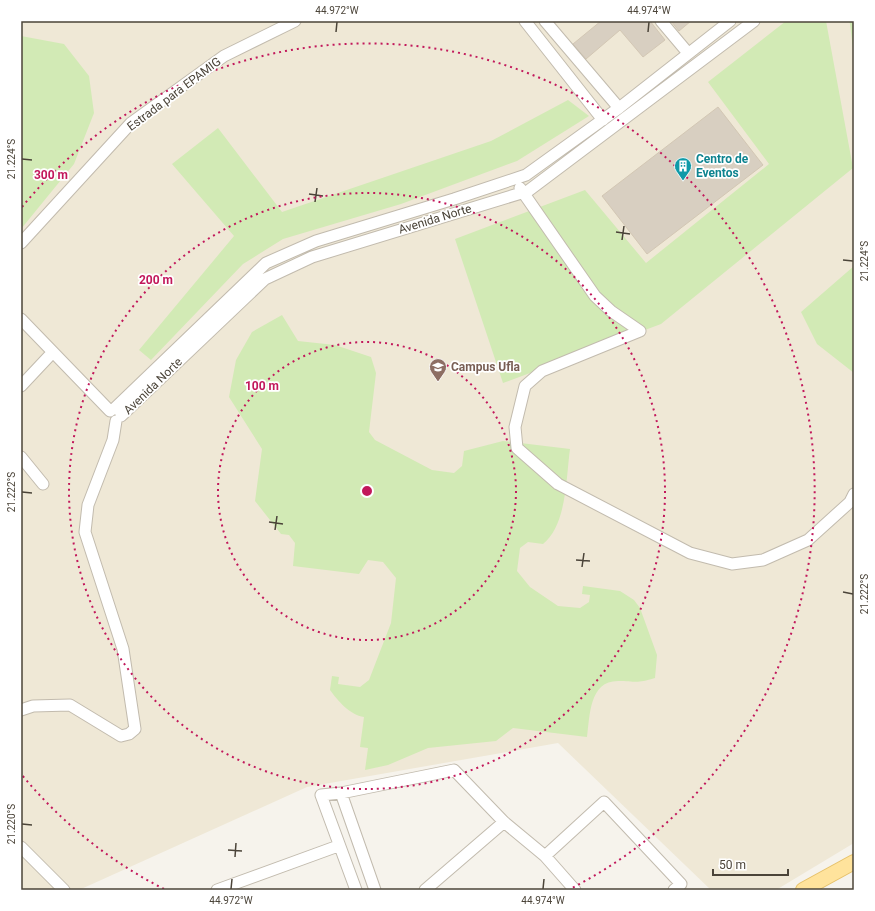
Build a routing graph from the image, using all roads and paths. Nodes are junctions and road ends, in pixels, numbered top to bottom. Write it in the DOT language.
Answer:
graph roads {
  1 [pos="295,21"];
  2 [pos="525,21"];
  3 [pos="662,21"];
  4 [pos="730,21"];
  5 [pos="754,21"];
  6 [pos="548,25"];
  7 [pos="540,39"];
  8 [pos="688,53"];
  9 [pos="620,108"];
  10 [pos="603,120"];
  11 [pos="514,179"];
  12 [pos="523,192"];
  13 [pos="21,243"];
  14 [pos="21,319"];
  15 [pos="52,353"];
  16 [pos="21,386"];
  17 [pos="115,414"];
  18 [pos="21,457"];
  19 [pos="43,484"];
  20 [pos="854,494"];
  21 [pos="21,710"];
  22 [pos="341,793"];
  23 [pos="504,822"];
  24 [pos="338,846"];
  25 [pos="21,847"];
  26 [pos="545,856"];
  27 [pos="854,862"];
  28 [pos="569,888"];
  29 [pos="64,890"];
  30 [pos="217,890"];
  31 [pos="356,890"];
  32 [pos="375,890"];
  33 [pos="425,890"];
  34 [pos="674,890"];
  35 [pos="803,890"];
  1 -- 13 [label="street, Estrada para EPAMIG"];
  2 -- 7 [label="street"];
  3 -- 8 [label="street"];
  4 -- 8 [label="street, Avenida Norte"];
  5 -- 12 [label="street, Avenida Norte"];
  6 -- 7 [label="street"];
  6 -- 9 [label="street"];
  7 -- 10 [label="street"];
  8 -- 9 [label="street, Avenida Norte"];
  9 -- 10 [label="street, Avenida Norte"];
  10 -- 11 [label="street, Avenida Norte"];
  11 -- 12 [label="street"];
  11 -- 17 [label="street, Avenida Norte"];
  12 -- 17 [label="street, Avenida Norte"];
  12 -- 20 [label="street"];
  14 -- 15 [label="street"];
  15 -- 16 [label="street"];
  15 -- 17 [label="street"];
  17 -- 21 [label="street"];
  18 -- 19 [label="street"];
  22 -- 23 [label="street"];
  22 -- 24 [label="street"];
  22 -- 32 [label="street"];
  23 -- 26 [label="street"];
  23 -- 33 [label="street"];
  24 -- 30 [label="street"];
  24 -- 31 [label="street"];
  25 -- 29 [label="street"];
  26 -- 28 [label="street"];
  26 -- 34 [label="street"];
  27 -- 35 [label="main road"];
}
